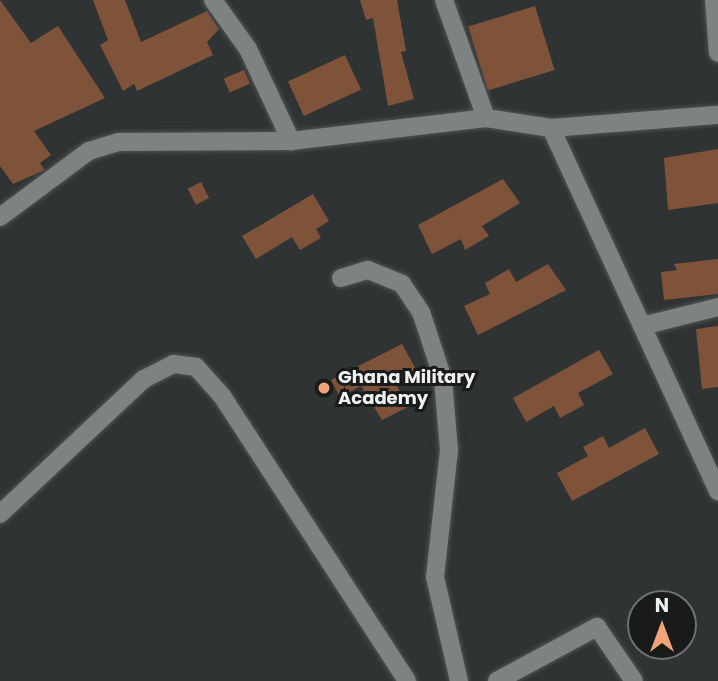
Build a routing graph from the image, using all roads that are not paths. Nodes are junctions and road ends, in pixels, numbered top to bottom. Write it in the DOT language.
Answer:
graph roads {
  1 [pos="213,0"];
  2 [pos="444,0"];
  3 [pos="715,0"];
  4 [pos="718,53"];
  5 [pos="718,115"];
  6 [pos="486,118"];
  7 [pos="551,128"];
  8 [pos="291,141"];
  9 [pos="0,217"];
  10 [pos="341,278"];
  11 [pos="718,306"];
  12 [pos="642,326"];
  13 [pos="718,491"];
  14 [pos="0,514"];
  15 [pos="407,681"];
  16 [pos="459,681"];
  17 [pos="497,681"];
  18 [pos="634,681"];
  1 -- 8 [label="street"];
  2 -- 6 [label="street"];
  3 -- 4 [label="street"];
  5 -- 7 [label="street"];
  6 -- 7 [label="street"];
  6 -- 8 [label="street"];
  7 -- 12 [label="street"];
  8 -- 9 [label="street"];
  10 -- 16 [label="street"];
  11 -- 12 [label="street"];
  12 -- 13 [label="street"];
  14 -- 15 [label="street"];
  17 -- 18 [label="street"];
}
